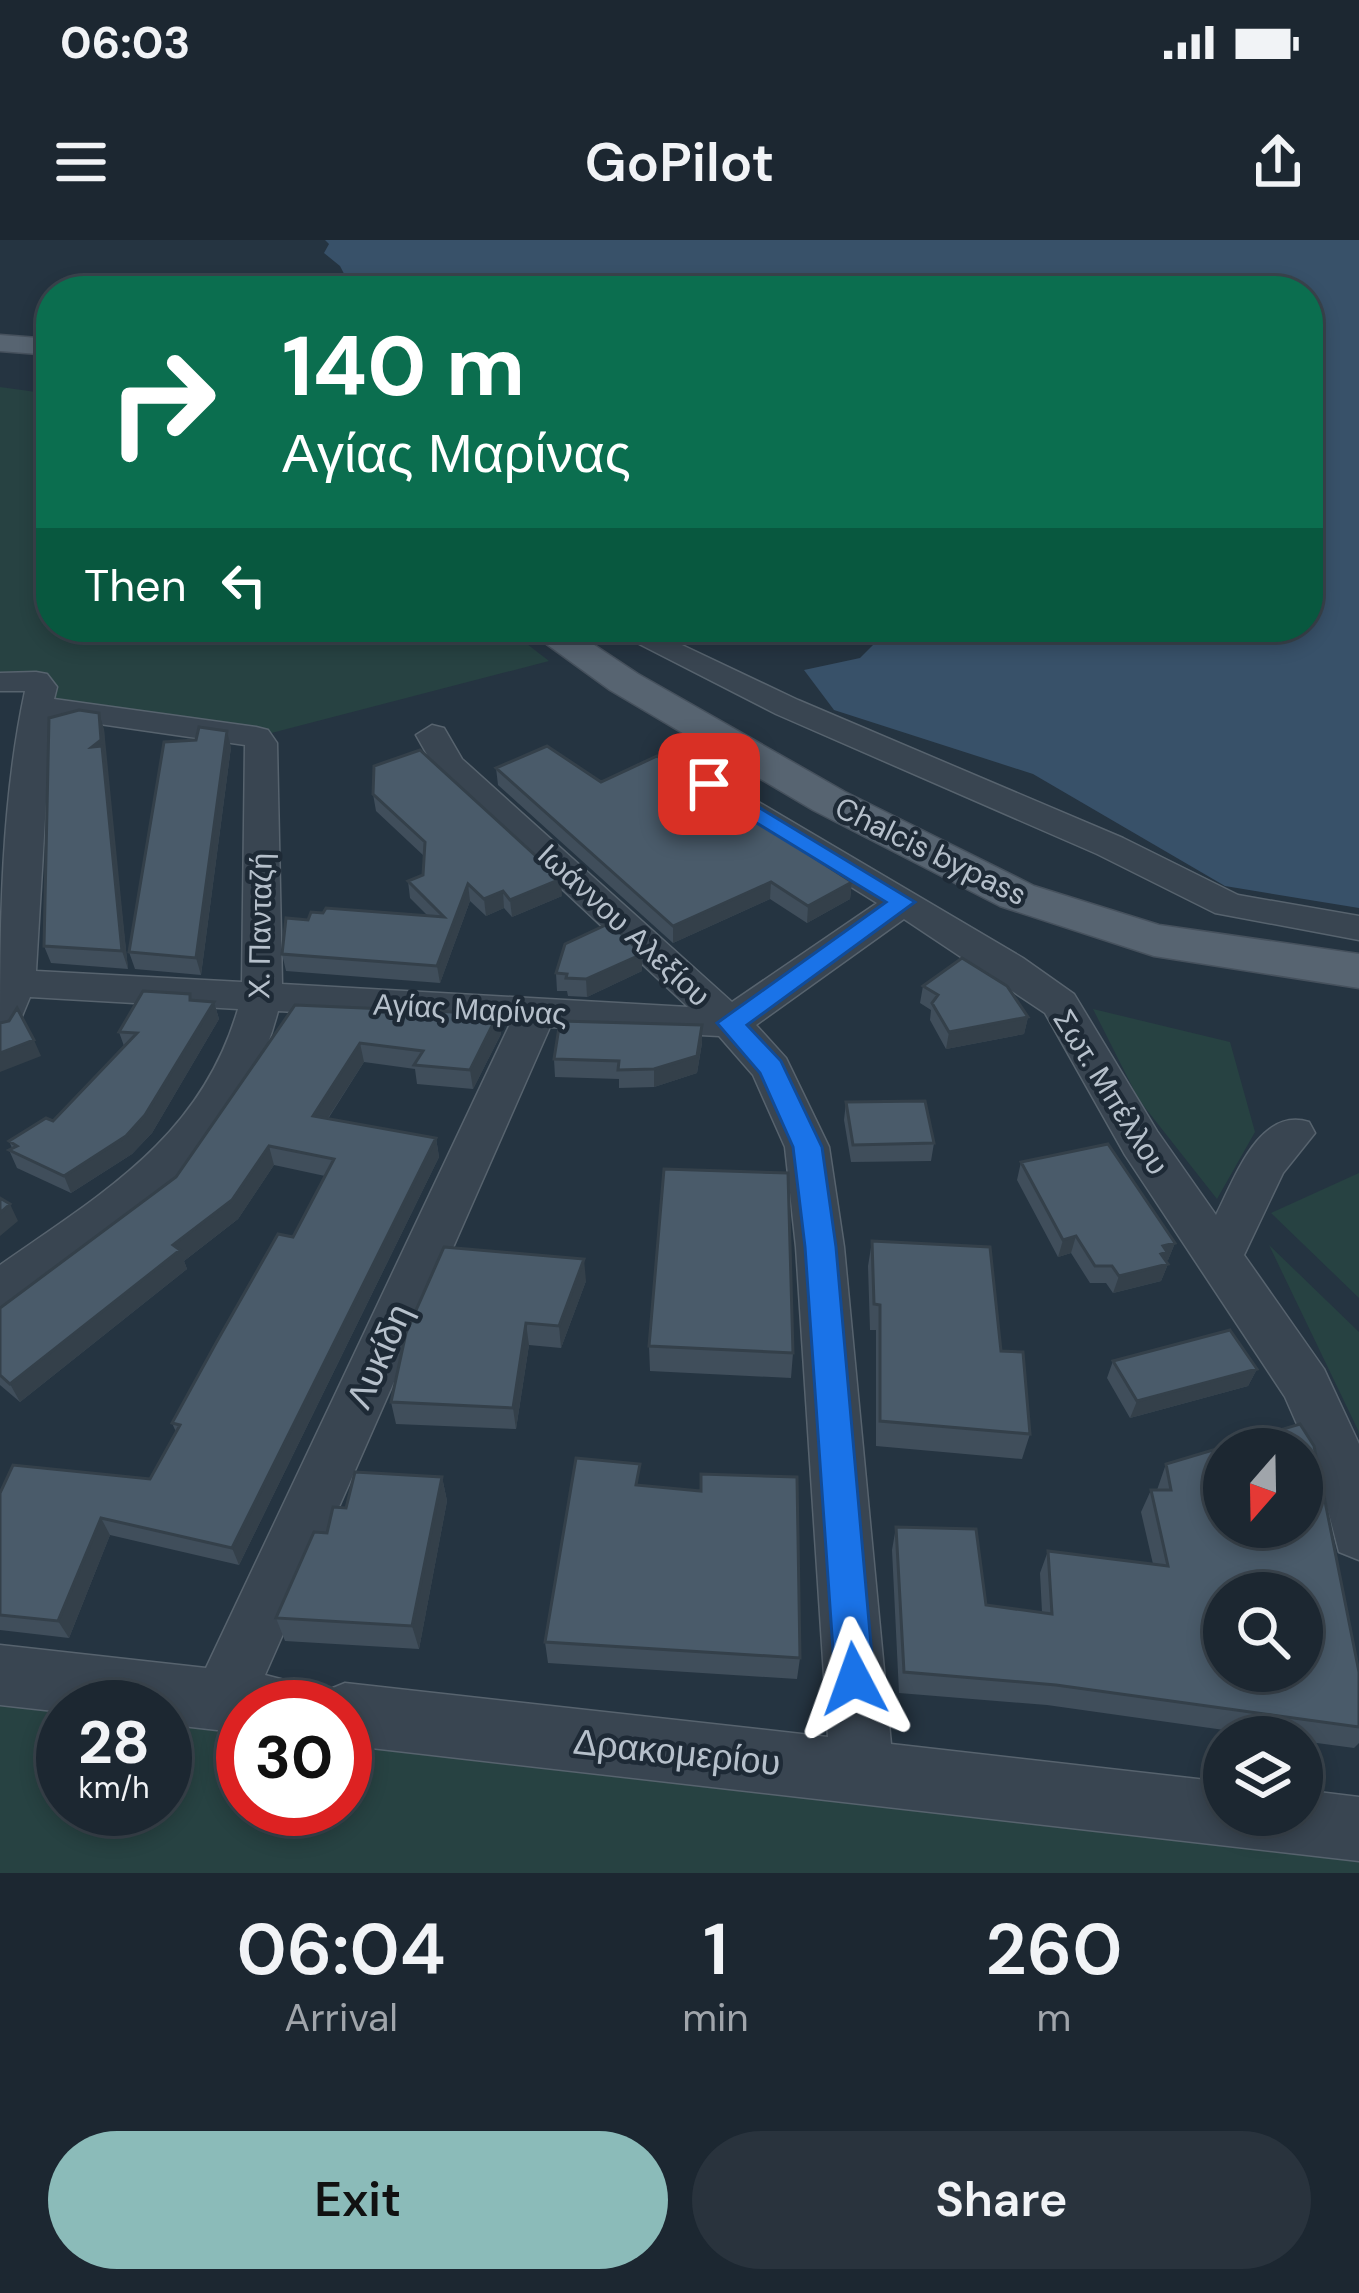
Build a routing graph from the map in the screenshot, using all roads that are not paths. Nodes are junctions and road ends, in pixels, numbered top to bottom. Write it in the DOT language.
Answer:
graph roads {
  1 [pos="0,343"];
  2 [pos="36,346"];
  3 [pos="565,642"];
  4 [pos="651,642"];
  5 [pos="0,682"];
  6 [pos="38,706"];
  7 [pos="432,735"];
  8 [pos="672,761"];
  9 [pos="903,902"];
  10 [pos="1359,928"];
  11 [pos="1359,971"];
  12 [pos="8,982"];
  13 [pos="262,997"];
  14 [pos="536,1012"];
  15 [pos="0,1023"];
  16 [pos="730,1023"];
  17 [pos="1293,1133"];
  18 [pos="1218,1258"];
  19 [pos="0,1292"];
  20 [pos="1359,1534"];
  21 [pos="0,1675"];
  22 [pos="232,1680"];
  23 [pos="216,1699"];
  24 [pos="372,1717"];
  25 [pos="862,1772"];
  26 [pos="1203,1812"];
  27 [pos="1323,1825"];
  28 [pos="1359,1829"];
  1 -- 2 [label="main road"];
  3 -- 11 [label="main road, Chalcis bypass"];
  4 -- 10 [label="street"];
  5 -- 6 [label="street"];
  6 -- 12 [label="street"];
  6 -- 13 [label="street, Χ. Πανταζή"];
  7 -- 16 [label="street, Ιωάννου Αλεξίου"];
  8 -- 9 [label="street, Σωτ. Μπέλλου"];
  9 -- 16 [label="street"];
  9 -- 18 [label="street, Σωτ. Μπέλλου"];
  12 -- 13 [label="street, Αγίας Μαρίνας"];
  12 -- 15 [label="street"];
  13 -- 14 [label="street, Αγίας Μαρίνας"];
  13 -- 19 [label="street, Χ. Πανταζή"];
  14 -- 16 [label="street, Αγίας Μαρίνας"];
  14 -- 22 [label="street, Λυκίδη"];
  16 -- 25 [label="street, Ιωάννου Αλεξίου"];
  17 -- 18 [label="street"];
  18 -- 20 [label="street, Σωτ. Μπέλλου"];
  21 -- 23 [label="street"];
  24 -- 25 [label="street, Δρακομερίου"];
  25 -- 26 [label="street, Δρακομερίου"];
  27 -- 28 [label="street"];
}
